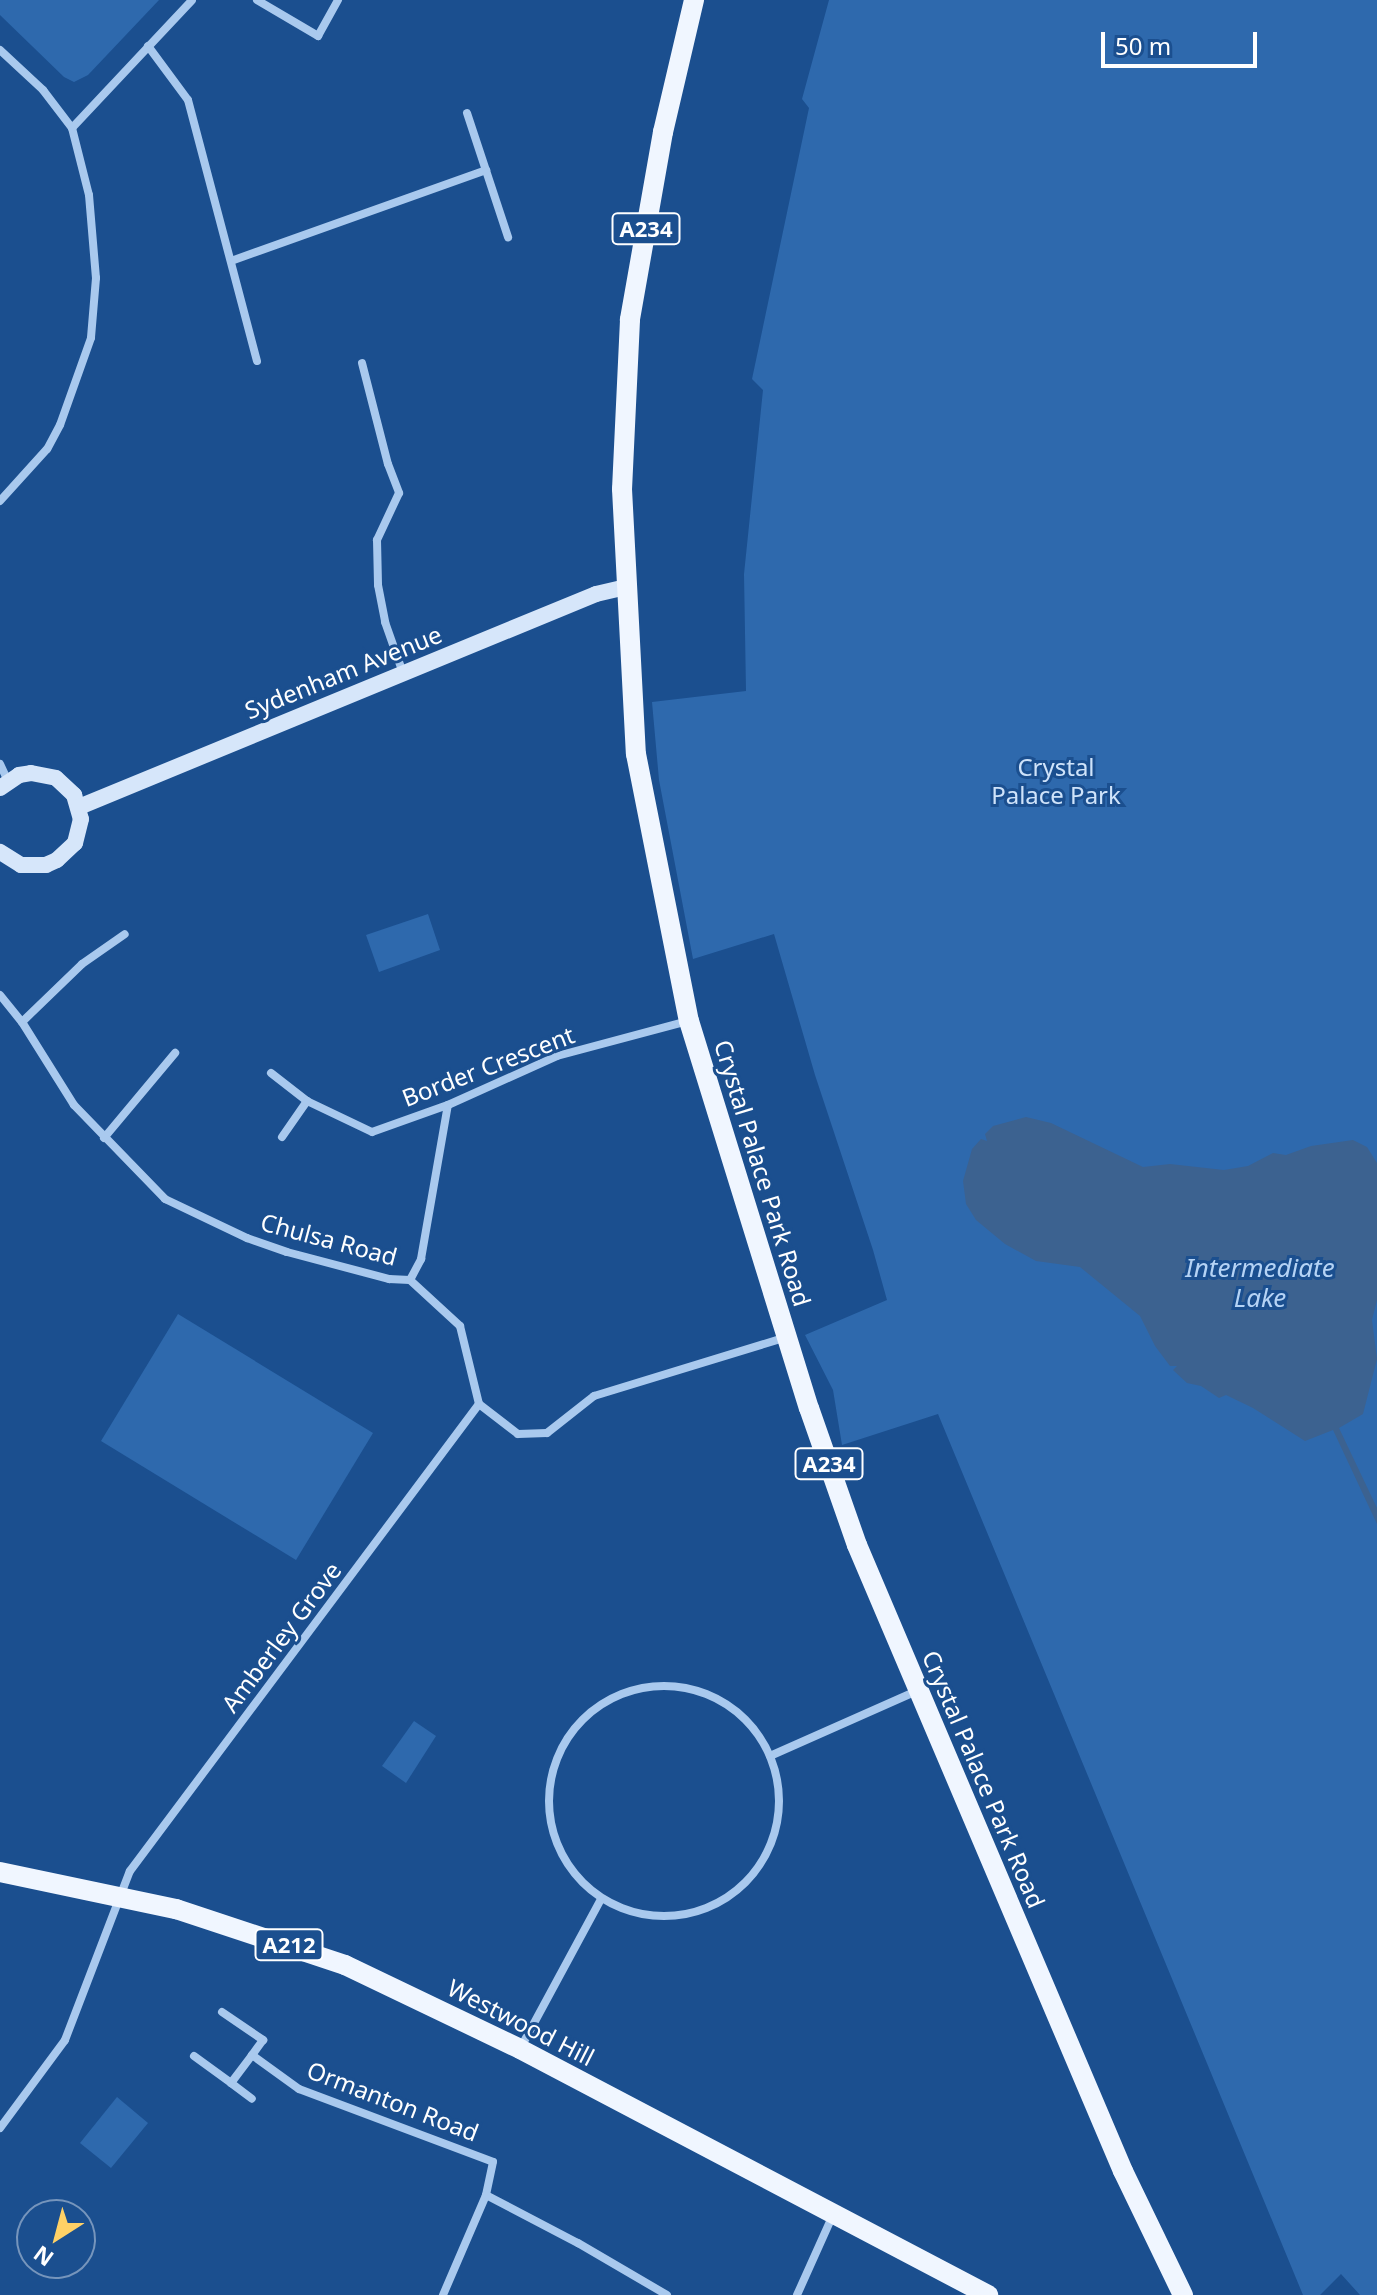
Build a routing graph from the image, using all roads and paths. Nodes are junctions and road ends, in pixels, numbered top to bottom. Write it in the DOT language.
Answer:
graph roads {
  1 [pos="192,0"];
  2 [pos="257,0"];
  3 [pos="338,0"];
  4 [pos="694,0"];
  5 [pos="148,46"];
  6 [pos="0,50"];
  7 [pos="467,113"];
  8 [pos="72,128"];
  9 [pos="486,170"];
  10 [pos="508,237"];
  11 [pos="231,261"];
  12 [pos="257,361"];
  13 [pos="362,363"];
  14 [pos="0,501"];
  15 [pos="627,587"];
  16 [pos="403,673"];
  17 [pos="0,764"];
  18 [pos="4,785"];
  19 [pos="79,807"];
  20 [pos="0,852"];
  21 [pos="125,934"];
  22 [pos="0,995"];
  23 [pos="689,1021"];
  24 [pos="22,1022"];
  25 [pos="175,1053"];
  26 [pos="271,1073"];
  27 [pos="307,1101"];
  28 [pos="448,1105"];
  29 [pos="282,1137"];
  30 [pos="104,1138"];
  31 [pos="410,1280"];
  32 [pos="787,1337"];
  33 [pos="479,1404"];
  34 [pos="918,1691"];
  35 [pos="770,1756"];
  36 [pos="0,1872"];
  37 [pos="120,1897"];
  38 [pos="601,1899"];
  39 [pos="222,2012"];
  40 [pos="520,2049"];
  41 [pos="252,2055"];
  42 [pos="194,2056"];
  43 [pos="231,2083"];
  44 [pos="252,2099"];
  45 [pos="0,2128"];
  46 [pos="486,2195"];
  47 [pos="834,2214"];
  48 [pos="443,2295"];
  49 [pos="667,2295"];
  50 [pos="797,2295"];
  51 [pos="988,2295"];
  52 [pos="1183,2295"];
  1 -- 5 [label="street"];
  2 -- 3 [label="street"];
  4 -- 15 [label="main road, Crystal Palace Park Road / A234"];
  5 -- 8 [label="street"];
  5 -- 11 [label="street"];
  6 -- 8 [label="street"];
  7 -- 9 [label="street"];
  8 -- 14 [label="street"];
  9 -- 10 [label="street"];
  9 -- 11 [label="street"];
  11 -- 12 [label="street"];
  13 -- 16 [label="street"];
  15 -- 16 [label="street, Sydenham Avenue"];
  15 -- 23 [label="main road, Crystal Palace Park Road / A234"];
  16 -- 19 [label="street, Sydenham Avenue"];
  17 -- 18 [label="street"];
  18 -- 19 [label="street"];
  19 -- 20 [label="street"];
  21 -- 24 [label="street"];
  22 -- 24 [label="street, Chulsa Road"];
  23 -- 28 [label="street, Border Crescent"];
  23 -- 32 [label="main road, Crystal Palace Park Road / A234"];
  24 -- 30 [label="street, Chulsa Road"];
  25 -- 30 [label="street"];
  26 -- 27 [label="street, Border Crescent"];
  27 -- 28 [label="street, Border Crescent"];
  27 -- 29 [label="street"];
  28 -- 31 [label="street"];
  30 -- 31 [label="street, Chulsa Road"];
  31 -- 33 [label="street, Chulsa Road"];
  32 -- 33 [label="street"];
  32 -- 34 [label="main road, Crystal Palace Park Road / A234"];
  33 -- 37 [label="street, Amberley Grove"];
  34 -- 35 [label="street"];
  34 -- 52 [label="main road, Crystal Palace Park Road / A234"];
  35 -- 38 [label="street"];
  35 -- 38 [label="street"];
  36 -- 37 [label="main road, Westwood Hill / A212"];
  37 -- 40 [label="main road, Westwood Hill / A212"];
  37 -- 45 [label="street, Amberley Grove"];
  38 -- 40 [label="street"];
  39 -- 41 [label="street"];
  40 -- 47 [label="main road, Westwood Hill / A212"];
  41 -- 43 [label="street"];
  41 -- 46 [label="street, Ormanton Road"];
  42 -- 43 [label="street"];
  43 -- 44 [label="street"];
  46 -- 48 [label="street, Ormanton Road"];
  46 -- 49 [label="street"];
  47 -- 50 [label="street"];
  47 -- 51 [label="main road, Westwood Hill / A212"];
}
